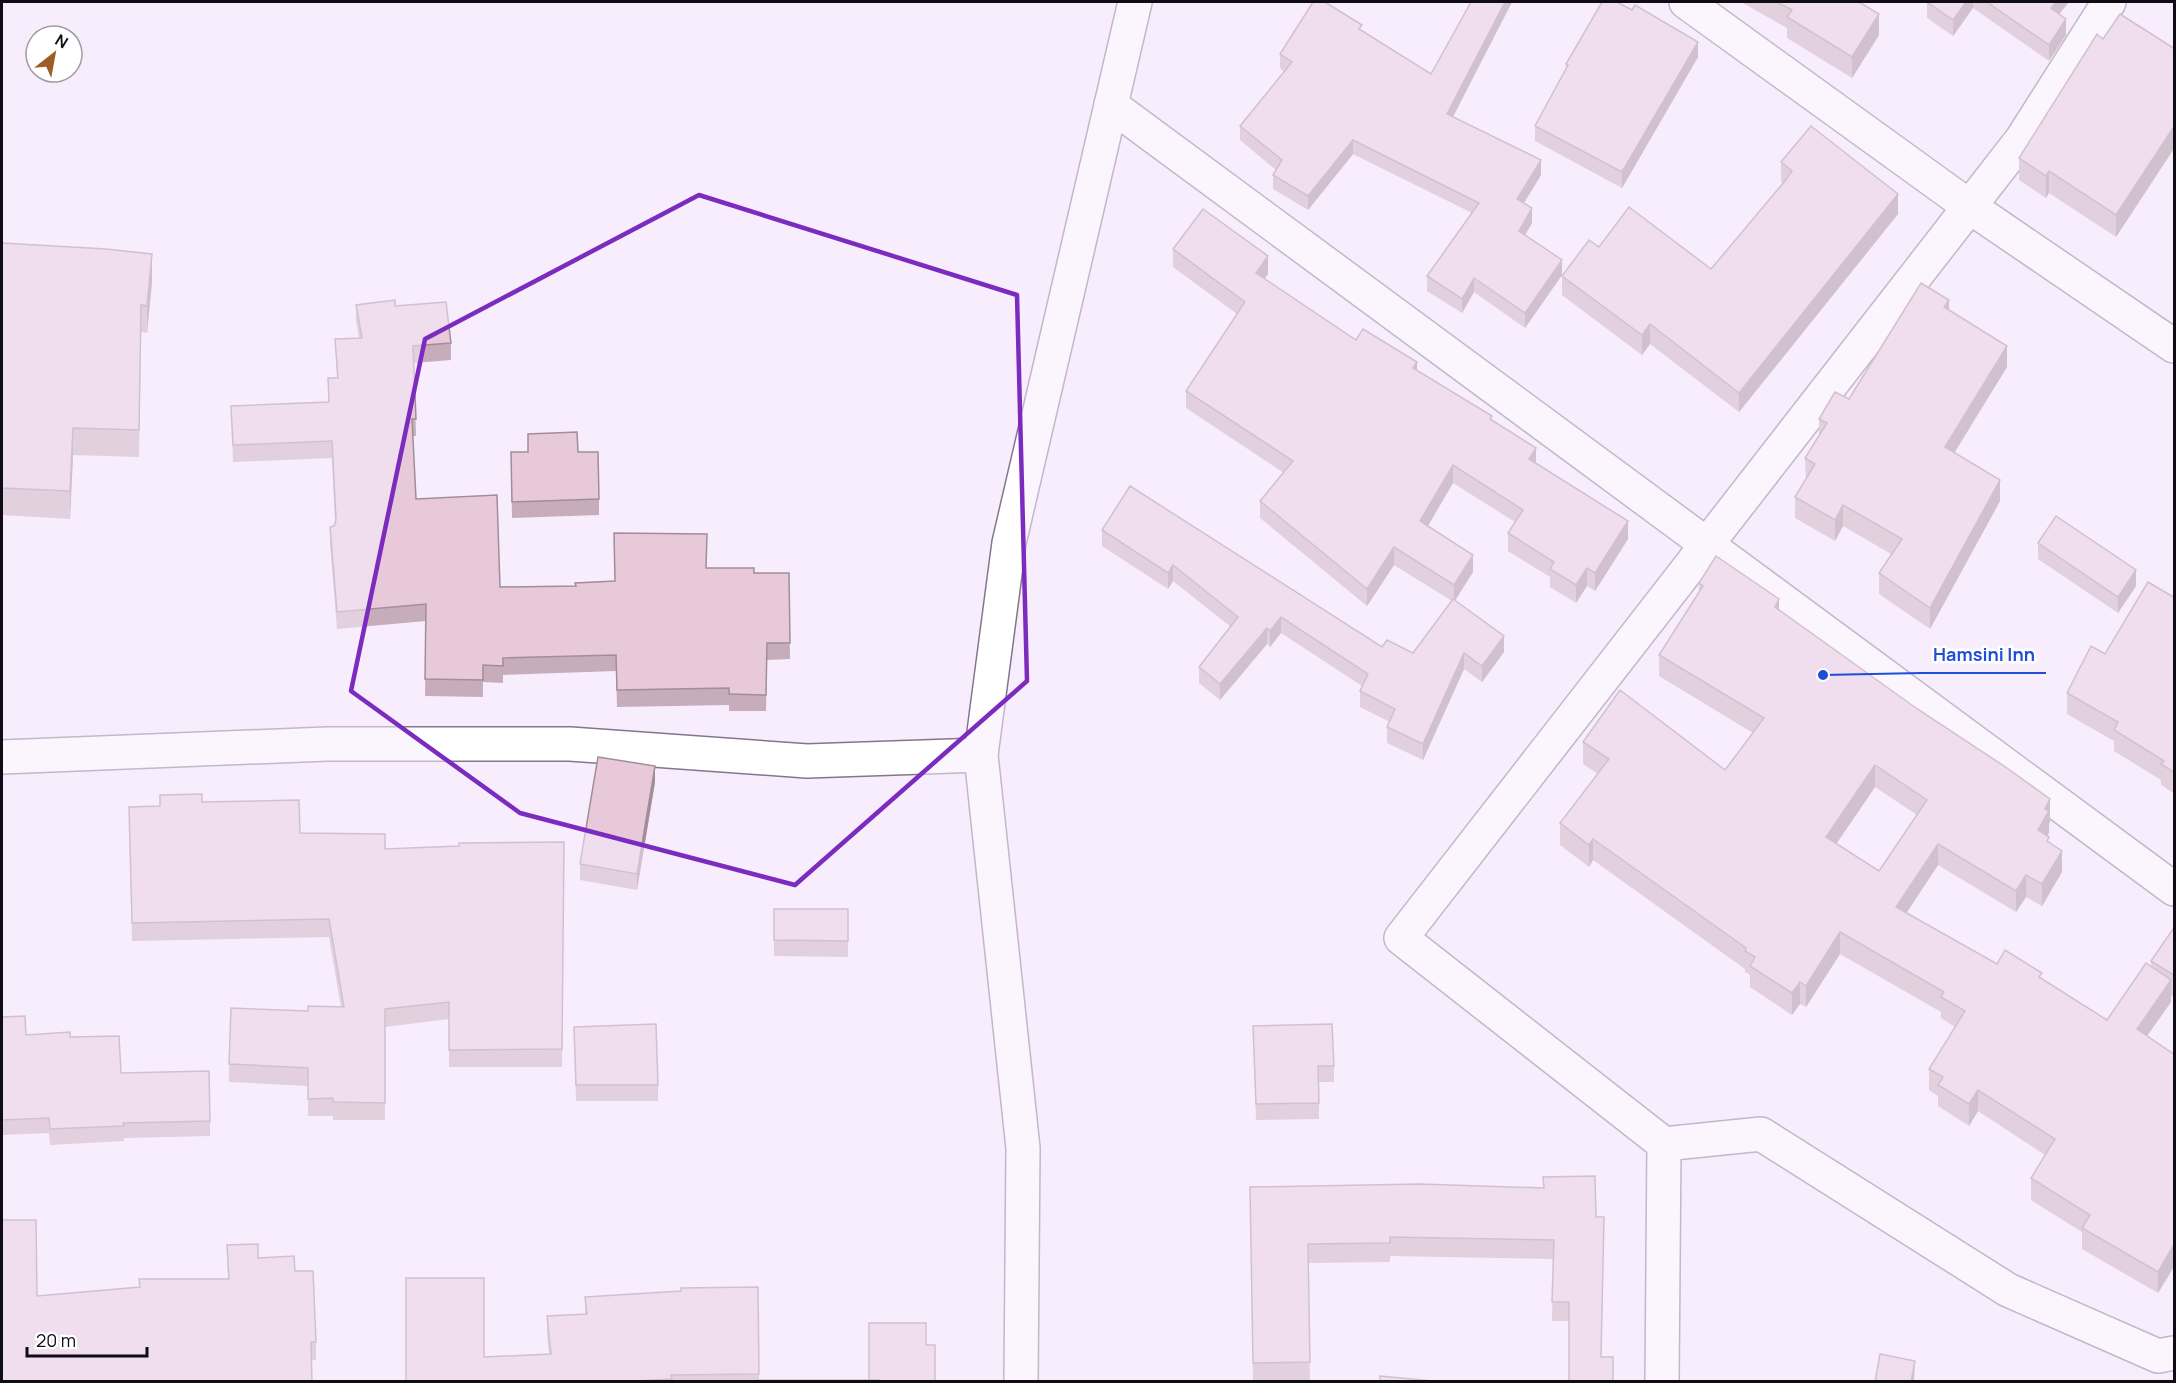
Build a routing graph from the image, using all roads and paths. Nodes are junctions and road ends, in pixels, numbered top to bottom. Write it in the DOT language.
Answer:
graph roads {
  1 [pos="1135,2"];
  2 [pos="1686,2"];
  3 [pos="2109,2"];
  4 [pos="1111,105"];
  5 [pos="1970,207"];
  6 [pos="2175,346"];
  7 [pos="1706,546"];
  8 [pos="981,755"];
  9 [pos="2,757"];
  10 [pos="2175,889"];
  11 [pos="1664,1144"];
  12 [pos="2175,1353"];
  13 [pos="1021,1382"];
  14 [pos="1662,1382"];
  1 -- 4 [label="street"];
  2 -- 5 [label="street"];
  3 -- 5 [label="street"];
  4 -- 7 [label="street"];
  4 -- 8 [label="street"];
  5 -- 6 [label="street"];
  5 -- 7 [label="street"];
  7 -- 10 [label="street"];
  7 -- 11 [label="street"];
  8 -- 9 [label="street"];
  8 -- 13 [label="street"];
  11 -- 12 [label="street"];
  11 -- 14 [label="street"];
}
